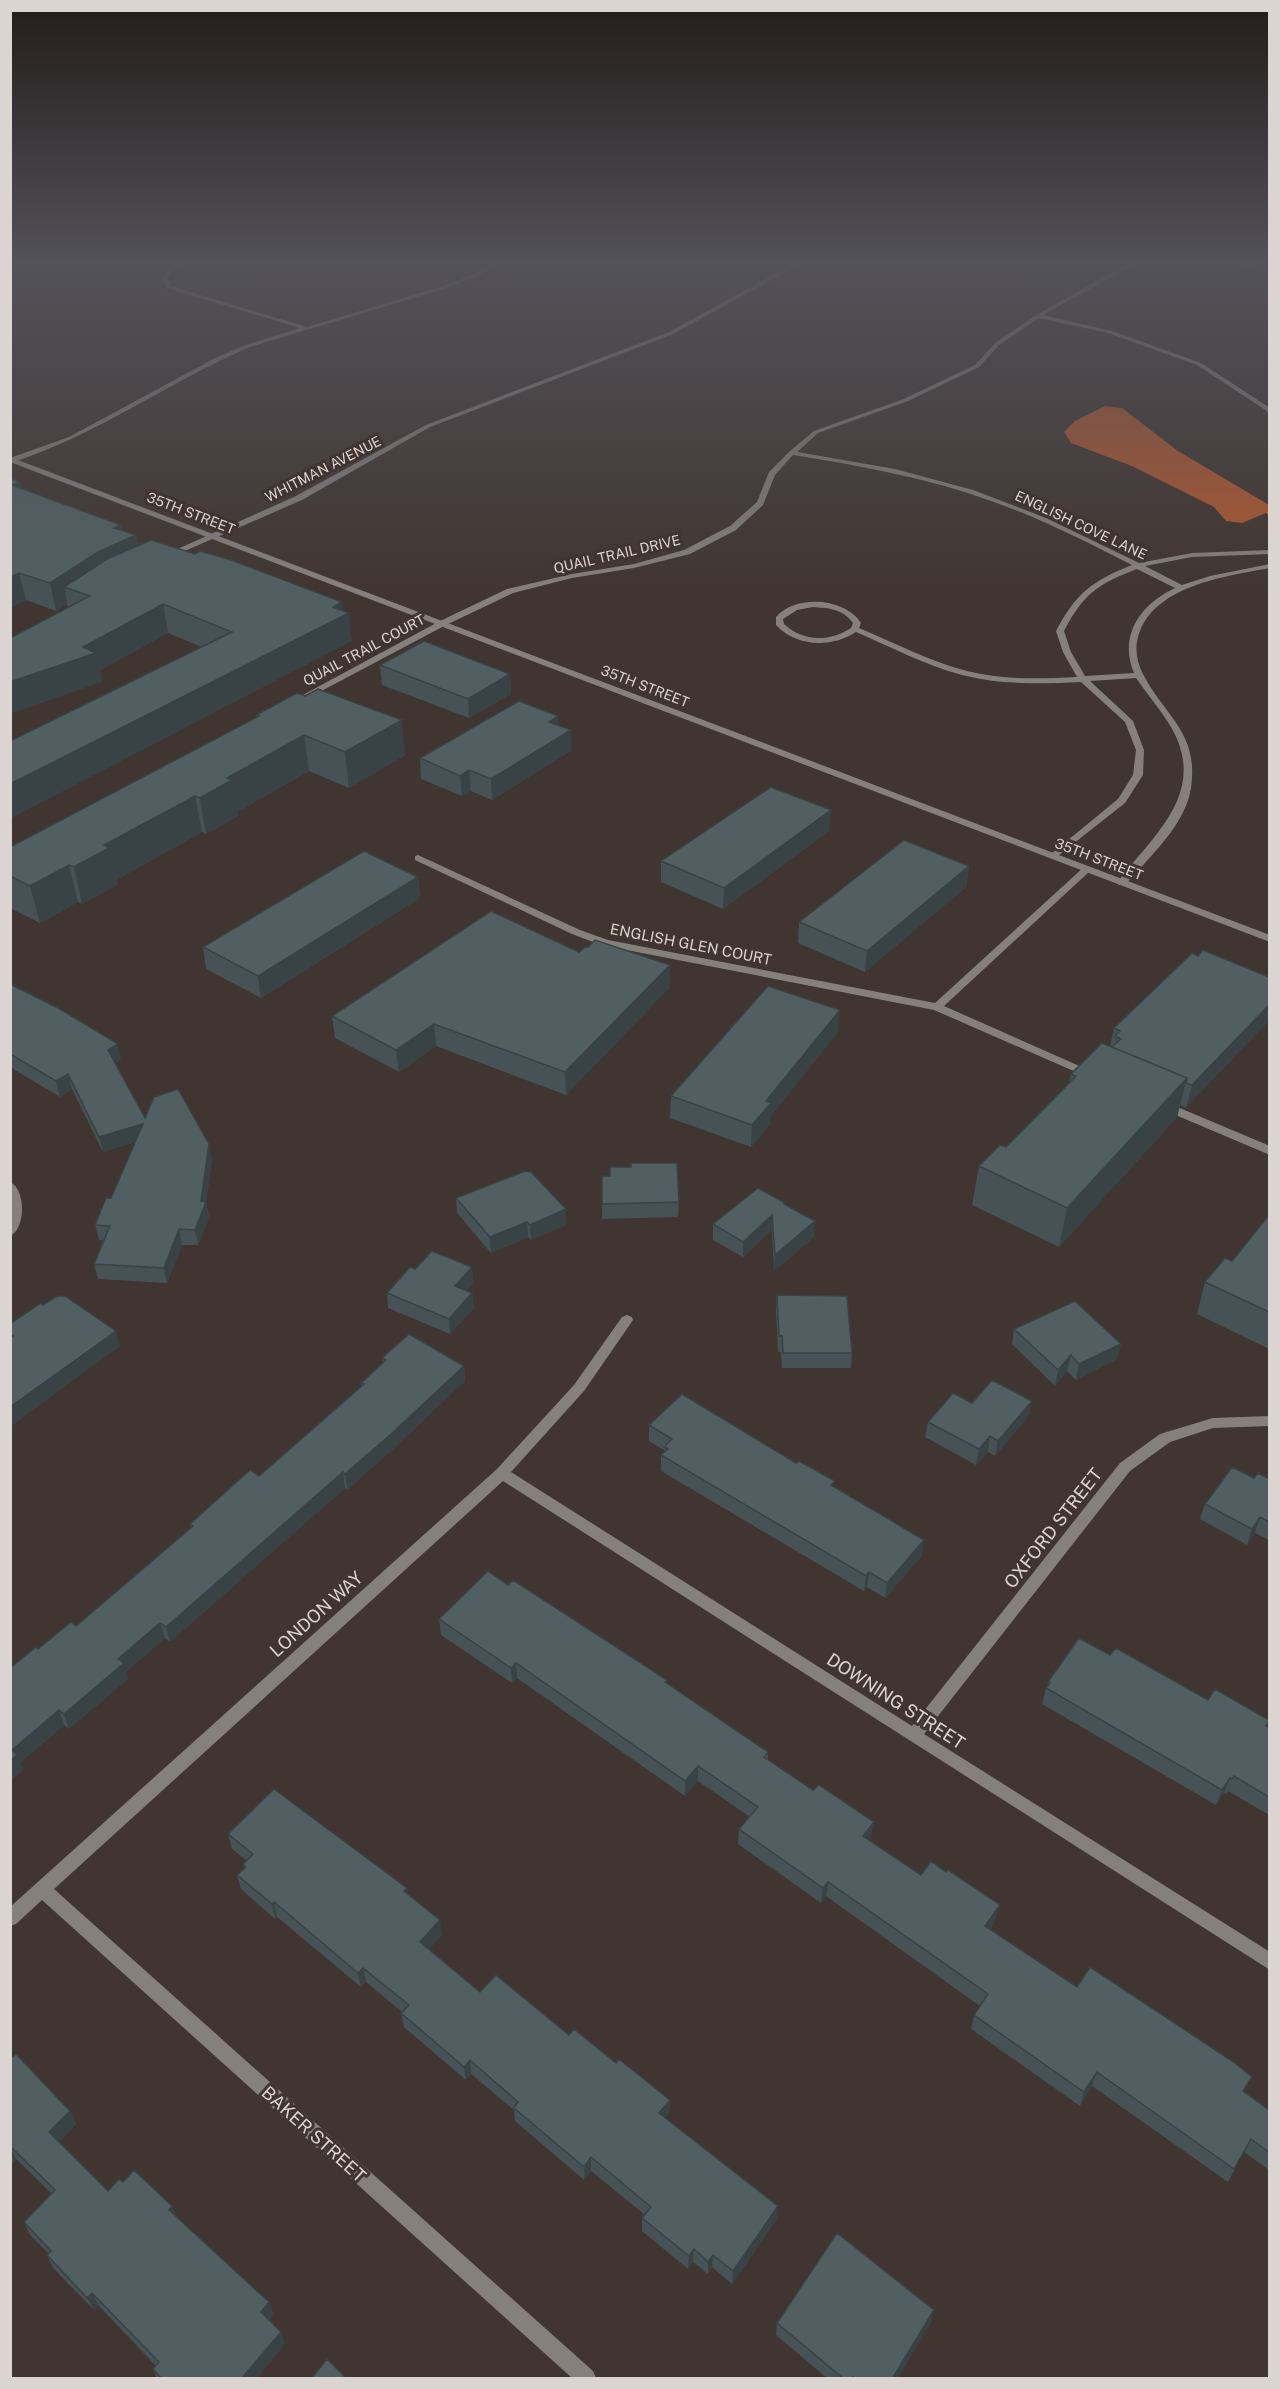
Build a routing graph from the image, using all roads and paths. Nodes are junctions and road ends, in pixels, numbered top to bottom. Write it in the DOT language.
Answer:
graph roads {
  1 [pos="194,371"];
  2 [pos="569,371"];
  3 [pos="966,371"];
  4 [pos="1209,371"];
  5 [pos="1269,411"];
  6 [pos="791,453"];
  7 [pos="12,460"];
  8 [pos="212,536"];
  9 [pos="1269,552"];
  10 [pos="159,559"];
  11 [pos="1137,566"];
  12 [pos="1269,566"];
  13 [pos="1181,588"];
  14 [pos="443,623"];
  15 [pos="855,628"];
  16 [pos="1139,675"];
  17 [pos="1082,678"];
  18 [pos="286,706"];
  19 [pos="1054,856"];
  20 [pos="418,858"];
  21 [pos="1087,869"];
  22 [pos="1122,883"];
  23 [pos="1269,939"];
  24 [pos="937,1007"];
  25 [pos="1103,1079"];
  26 [pos="1157,1103"];
  27 [pos="1269,1151"];
  28 [pos="10,1186"];
  29 [pos="10,1232"];
  30 [pos="627,1320"];
  31 [pos="1269,1421"];
  32 [pos="502,1473"];
  33 [pos="914,1735"];
  34 [pos="42,1889"];
  35 [pos="10,1918"];
  36 [pos="1269,1962"];
  37 [pos="586,2379"];
  1 -- 7 [label="street"];
  2 -- 8 [label="street, WHITMAN AVENUE"];
  3 -- 6 [label="street, QUAIL TRAIL DRIVE"];
  4 -- 5 [label="street"];
  6 -- 11 [label="street, ENGLISH COVE LANE"];
  6 -- 14 [label="street, QUAIL TRAIL DRIVE"];
  7 -- 8 [label="street, 35TH STREET"];
  8 -- 10 [label="street, WHITMAN AVENUE"];
  8 -- 14 [label="street, 35TH STREET"];
  9 -- 11 [label="street"];
  11 -- 13 [label="street, ENGLISH COVE LANE"];
  11 -- 17 [label="street"];
  12 -- 13 [label="street"];
  13 -- 16 [label="street"];
  14 -- 18 [label="street, QUAIL TRAIL COURT"];
  14 -- 19 [label="street, 35TH STREET"];
  15 -- 15 [label="street"];
  15 -- 17 [label="street"];
  16 -- 17 [label="street"];
  16 -- 22 [label="street"];
  17 -- 19 [label="street"];
  19 -- 21 [label="street, 35TH STREET"];
  20 -- 24 [label="street, ENGLISH GLEN COURT"];
  21 -- 22 [label="street, 35TH STREET"];
  21 -- 24 [label="street"];
  22 -- 23 [label="street, 35TH STREET"];
  24 -- 25 [label="street, ENGLISH GLEN COURT"];
  26 -- 27 [label="street"];
  28 -- 29 [label="street"];
  30 -- 32 [label="street, LONDON WAY"];
  31 -- 33 [label="street, OXFORD STREET"];
  32 -- 33 [label="street, DOWNING STREET"];
  32 -- 34 [label="street, LONDON WAY"];
  33 -- 36 [label="street, DOWNING STREET"];
  34 -- 35 [label="street, LONDON WAY"];
  34 -- 37 [label="street, BAKER STREET"];
}
